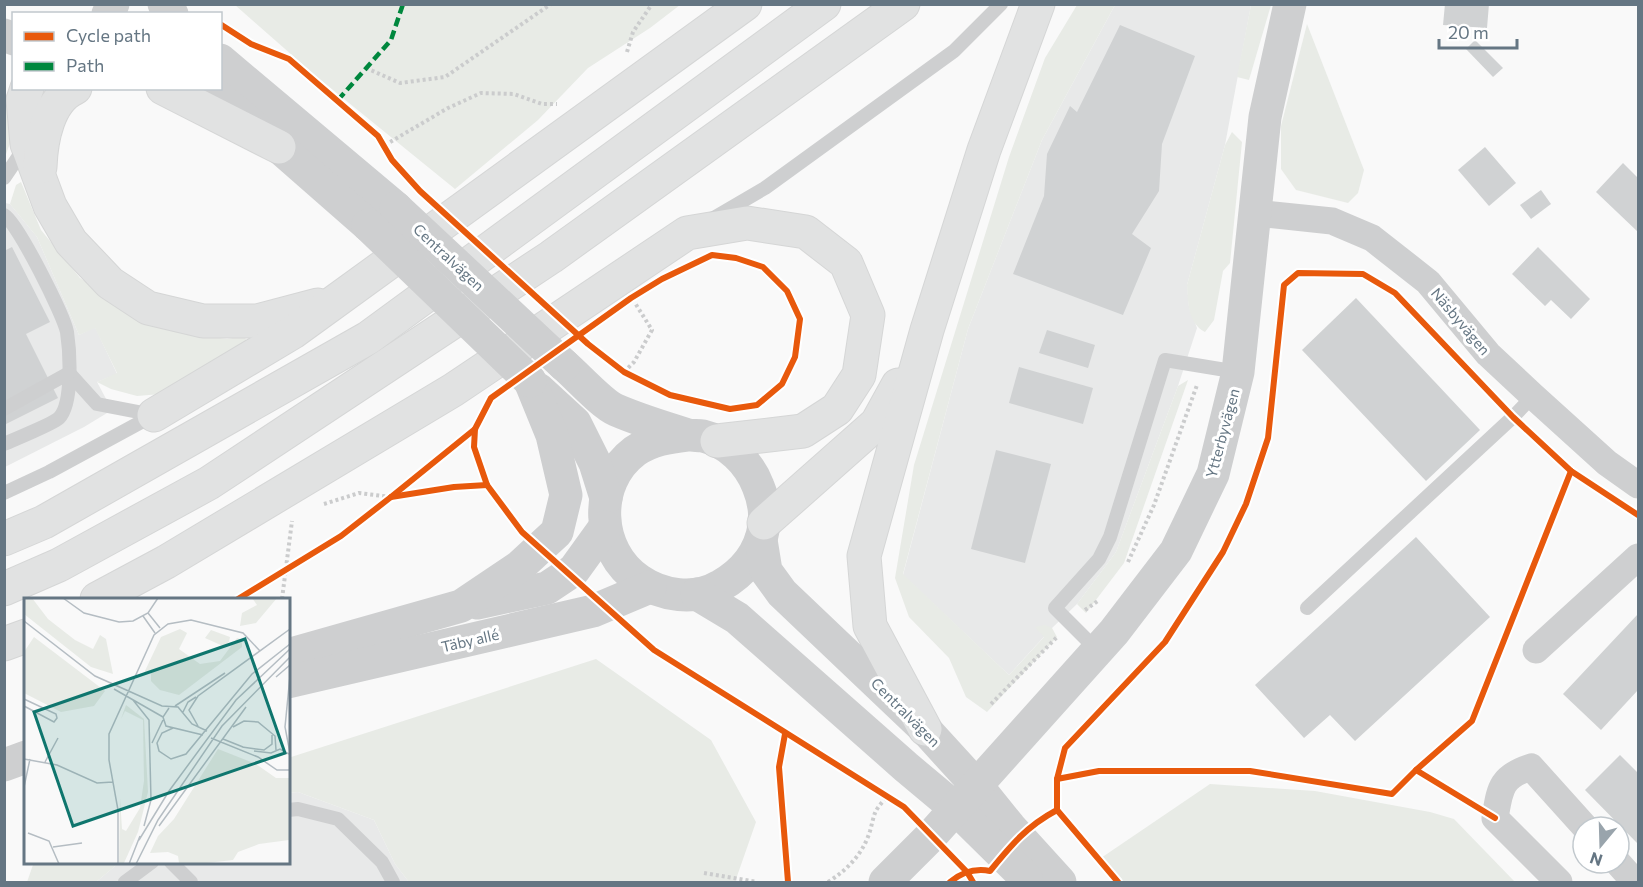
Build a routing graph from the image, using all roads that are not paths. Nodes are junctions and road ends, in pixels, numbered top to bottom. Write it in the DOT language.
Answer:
graph roads {
  1 [pos="745,4"];
  2 [pos="824,4"];
  3 [pos="903,4"];
  4 [pos="1001,4"];
  5 [pos="1038,4"];
  6 [pos="1290,4"];
  7 [pos="222,62"];
  8 [pos="26,90"];
  9 [pos="70,90"];
  10 [pos="167,90"];
  11 [pos="209,90"];
  12 [pos="27,144"];
  13 [pos="279,147"];
  14 [pos="39,175"];
  15 [pos="4,178"];
  16 [pos="1256,213"];
  17 [pos="4,215"];
  18 [pos="687,233"];
  19 [pos="337,300"];
  20 [pos="927,330"];
  21 [pos="1238,372"];
  22 [pos="69,373"];
  23 [pos="530,381"];
  24 [pos="1533,396"];
  25 [pos="4,409"];
  26 [pos="154,415"];
  27 [pos="702,438"];
  28 [pos="4,444"];
  29 [pos="1638,484"];
  30 [pos="4,493"];
  31 [pos="605,512"];
  32 [pos="762,532"];
  33 [pos="4,539"];
  34 [pos="1638,557"];
  35 [pos="650,587"];
  36 [pos="4,590"];
  37 [pos="697,594"];
  38 [pos="99,598"];
  39 [pos="461,606"];
  40 [pos="1307,608"];
  41 [pos="24,637"];
  42 [pos="4,644"];
  43 [pos="1097,650"];
  44 [pos="1536,650"];
  45 [pos="290,654"];
  46 [pos="290,682"];
  47 [pos="925,729"];
  48 [pos="24,738"];
  49 [pos="4,743"];
  50 [pos="24,758"];
  51 [pos="4,765"];
  52 [pos="966,796"];
  53 [pos="290,810"];
  54 [pos="1574,815"];
  55 [pos="149,863"];
  56 [pos="173,863"];
  57 [pos="125,882"];
  58 [pos="191,882"];
  59 [pos="393,882"];
  60 [pos="885,882"];
  61 [pos="1030,882"];
  62 [pos="1060,882"];
  63 [pos="1559,882"];
  1 -- 19 [label="highway"];
  2 -- 33 [label="highway"];
  3 -- 36 [label="highway"];
  4 -- 18 [label="lane"];
  5 -- 20 [label="highway"];
  6 -- 16 [label="street, Ytterbyvägen"];
  7 -- 27 [label="street, Centralvägen, bridge"];
  8 -- 12 [label="highway"];
  9 -- 14 [label="highway"];
  10 -- 13 [label="highway"];
  11 -- 13 [label="street, Centralvägen"];
  12 -- 14 [label="highway"];
  12 -- 15 [label="lane"];
  13 -- 23 [label="street, Centralvägen, bridge"];
  14 -- 19 [label="highway"];
  16 -- 21 [label="street, Ytterbyvägen"];
  16 -- 24 [label="street, Näsbyvägen"];
  17 -- 22 [label="lane"];
  18 -- 27 [label="highway"];
  18 -- 38 [label="highway"];
  19 -- 26 [label="highway"];
  20 -- 32 [label="highway"];
  20 -- 47 [label="highway"];
  21 -- 43 [label="street, Ytterbyvägen"];
  21 -- 43 [label="lane"];
  22 -- 25 [label="lane"];
  22 -- 26 [label="lane"];
  22 -- 28 [label="lane"];
  23 -- 31 [label="street, Centralvägen"];
  23 -- 39 [label="street"];
  24 -- 29 [label="street, Näsbyvägen"];
  24 -- 40 [label="lane"];
  26 -- 30 [label="lane"];
  27 -- 31 [label="street"];
  27 -- 32 [label="street, Centralvägen"];
  31 -- 35 [label="street, Centralvägen"];
  31 -- 39 [label="street"];
  32 -- 37 [label="street, Centralvägen"];
  32 -- 47 [label="street, Centralvägen"];
  34 -- 44 [label="street"];
  35 -- 37 [label="street, Centralvägen"];
  35 -- 46 [label="street, Täby allé"];
  37 -- 52 [label="street, Centralvägen"];
  39 -- 45 [label="street"];
  41 -- 42 [label="highway"];
  43 -- 52 [label="street, Ytterbyvägen"];
  47 -- 52 [label="street, Centralvägen"];
  48 -- 49 [label="street"];
  50 -- 51 [label="street"];
  52 -- 60 [label="street, Ytterbyvägen"];
  52 -- 61 [label="street, Centralvägen"];
  52 -- 62 [label="street, Centralvägen"];
  53 -- 59 [label="lane"];
  54 -- 63 [label="street"];
  55 -- 57 [label="lane"];
  56 -- 58 [label="lane"];
}
